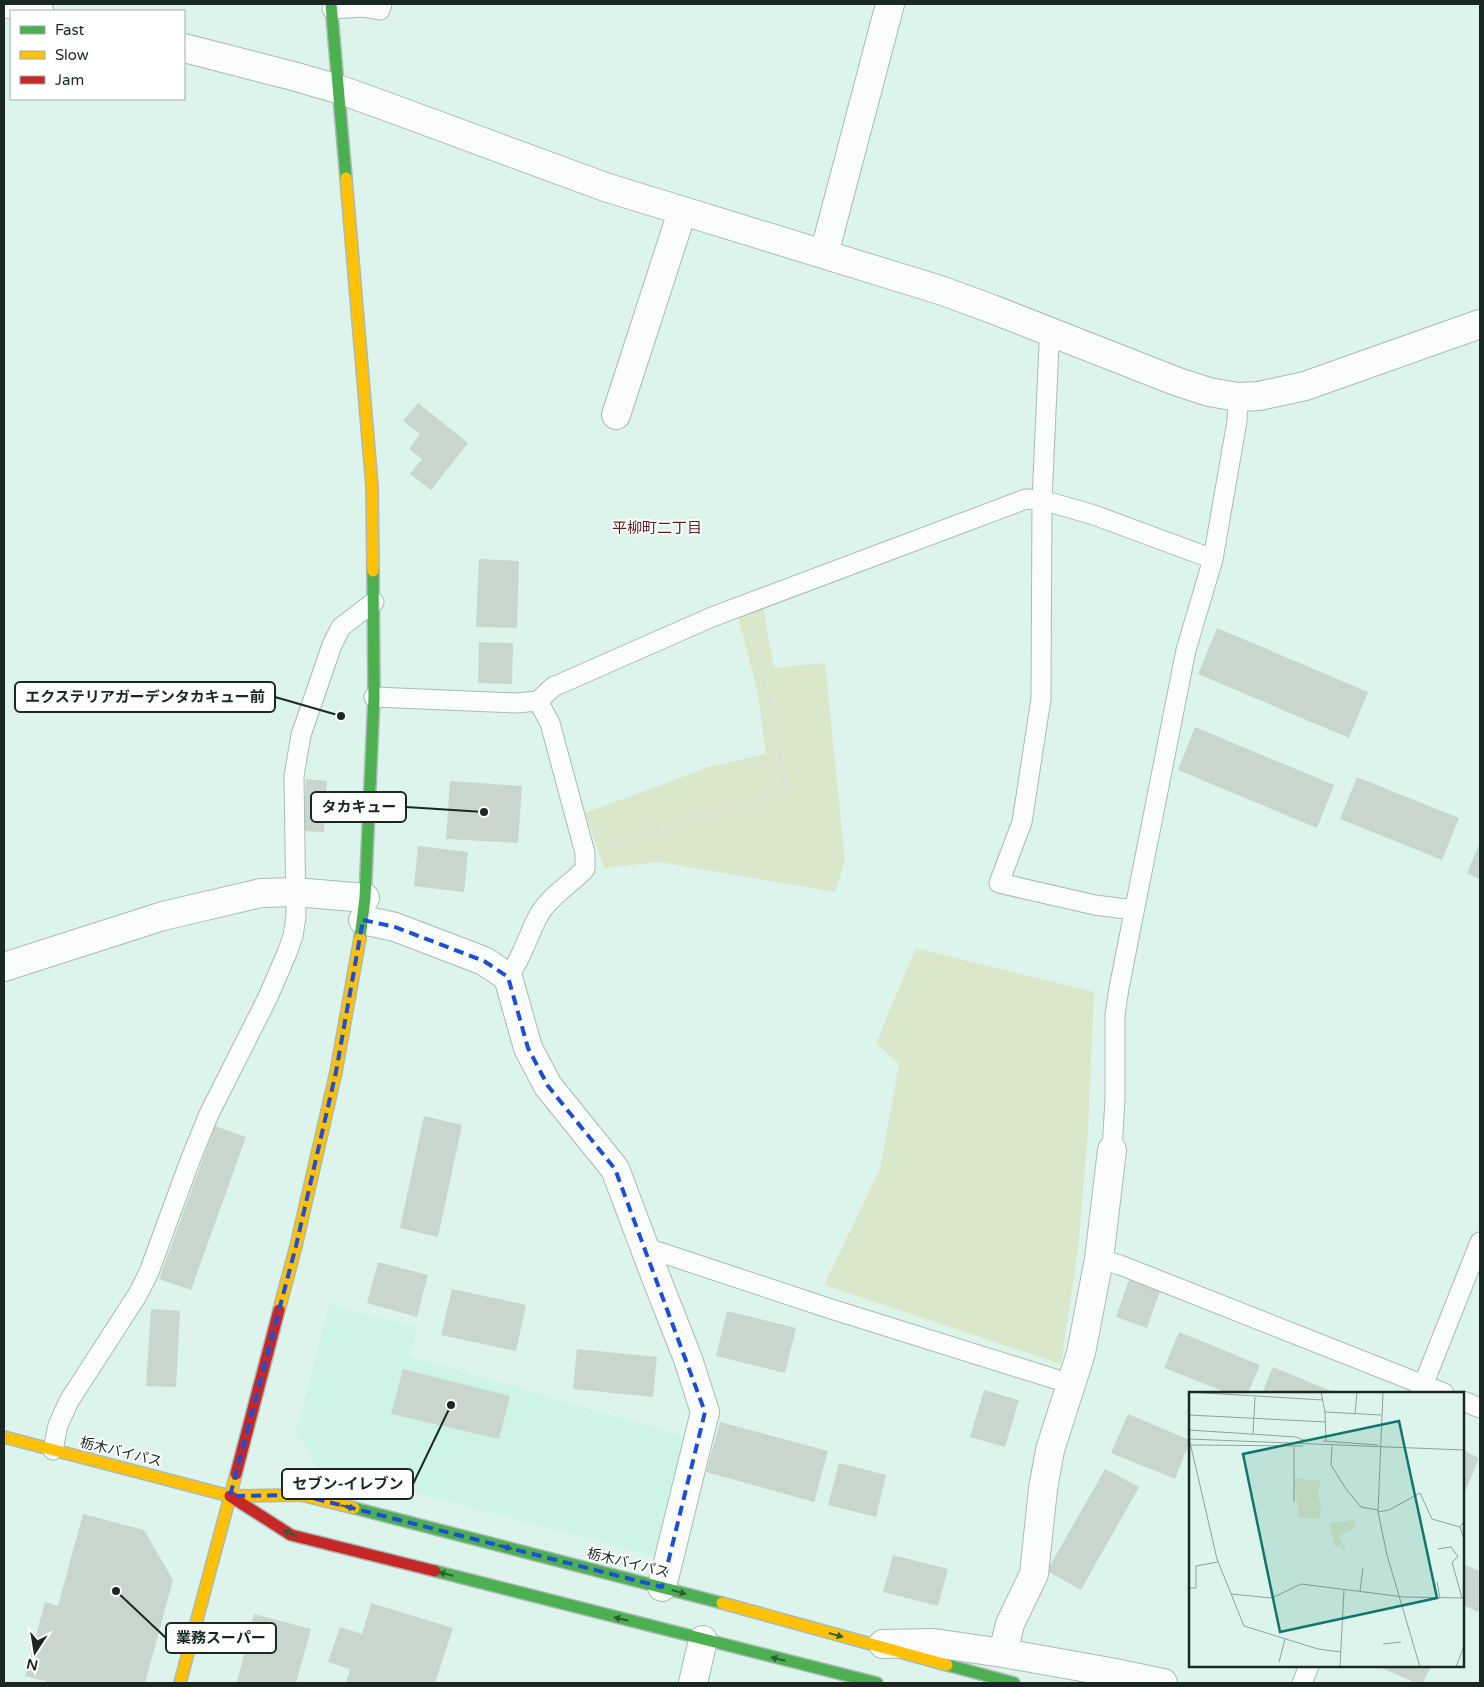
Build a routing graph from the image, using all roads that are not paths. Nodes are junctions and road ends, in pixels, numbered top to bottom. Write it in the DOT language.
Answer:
graph roads {
  1 [pos="9,4"];
  2 [pos="382,4"];
  3 [pos="890,4"];
  4 [pos="332,6"];
  5 [pos="34,10"];
  6 [pos="185,48"];
  7 [pos="338,89"];
  8 [pos="682,212"];
  9 [pos="824,254"];
  10 [pos="1480,324"];
  11 [pos="1053,332"];
  12 [pos="1238,397"];
  13 [pos="616,415"];
  14 [pos="1042,500"];
  15 [pos="1213,559"];
  16 [pos="374,602"];
  17 [pos="374,697"];
  18 [pos="538,701"];
  19 [pos="295,892"];
  20 [pos="364,909"];
  21 [pos="1134,910"];
  22 [pos="4,967"];
  23 [pos="508,977"];
  24 [pos="1112,1150"];
  25 [pos="1480,1242"];
  26 [pos="644,1246"];
  27 [pos="1099,1259"];
  28 [pos="1071,1384"];
  29 [pos="1422,1389"];
  30 [pos="1438,1392"];
  31 [pos="1464,1401"];
  32 [pos="1480,1408"];
  33 [pos="4,1437"];
  34 [pos="53,1450"];
  35 [pos="230,1496"];
  36 [pos="662,1587"];
  37 [pos="703,1640"];
  38 [pos="867,1644"];
  39 [pos="1003,1653"];
  40 [pos="1309,1667"];
  41 [pos="180,1683"];
  42 [pos="692,1683"];
  43 [pos="877,1683"];
  44 [pos="1014,1683"];
  45 [pos="1163,1683"];
  46 [pos="1302,1683"];
  1 -- 5 [label="street"];
  2 -- 4 [label="lane"];
  3 -- 9 [label="street"];
  4 -- 7 [label="main road"];
  6 -- 7 [label="street"];
  7 -- 8 [label="street"];
  7 -- 16 [label="main road"];
  8 -- 9 [label="street"];
  8 -- 13 [label="street"];
  9 -- 11 [label="street"];
  10 -- 12 [label="street"];
  11 -- 12 [label="street"];
  11 -- 14 [label="lane"];
  12 -- 15 [label="lane"];
  14 -- 15 [label="lane"];
  14 -- 18 [label="lane"];
  14 -- 21 [label="lane"];
  15 -- 21 [label="lane"];
  16 -- 17 [label="main road"];
  16 -- 19 [label="lane"];
  17 -- 18 [label="lane"];
  17 -- 20 [label="main road"];
  18 -- 23 [label="lane"];
  19 -- 20 [label="street"];
  19 -- 22 [label="street"];
  19 -- 34 [label="lane"];
  20 -- 23 [label="street"];
  20 -- 35 [label="main road"];
  21 -- 24 [label="lane"];
  23 -- 26 [label="street"];
  24 -- 27 [label="street"];
  25 -- 29 [label="lane"];
  26 -- 28 [label="lane"];
  26 -- 36 [label="street"];
  27 -- 28 [label="street"];
  27 -- 29 [label="lane"];
  28 -- 39 [label="street"];
  29 -- 30 [label="lane"];
  31 -- 32 [label="lane"];
  33 -- 34 [label="main road, 栃木バイパス"];
  34 -- 35 [label="main road, 栃木バイパス"];
  35 -- 36 [label="main road, 栃木バイパス, one-way"];
  37 -- 35 [label="main road, 栃木バイパス, one-way"];
  35 -- 41 [label="main road"];
  36 -- 38 [label="main road, 栃木バイパス, one-way"];
  37 -- 42 [label="street"];
  43 -- 37 [label="main road, 栃木バイパス, one-way"];
  38 -- 39 [label="street"];
  38 -- 44 [label="main road, 栃木バイパス"];
  39 -- 45 [label="street"];
  40 -- 46 [label="lane"];
}
